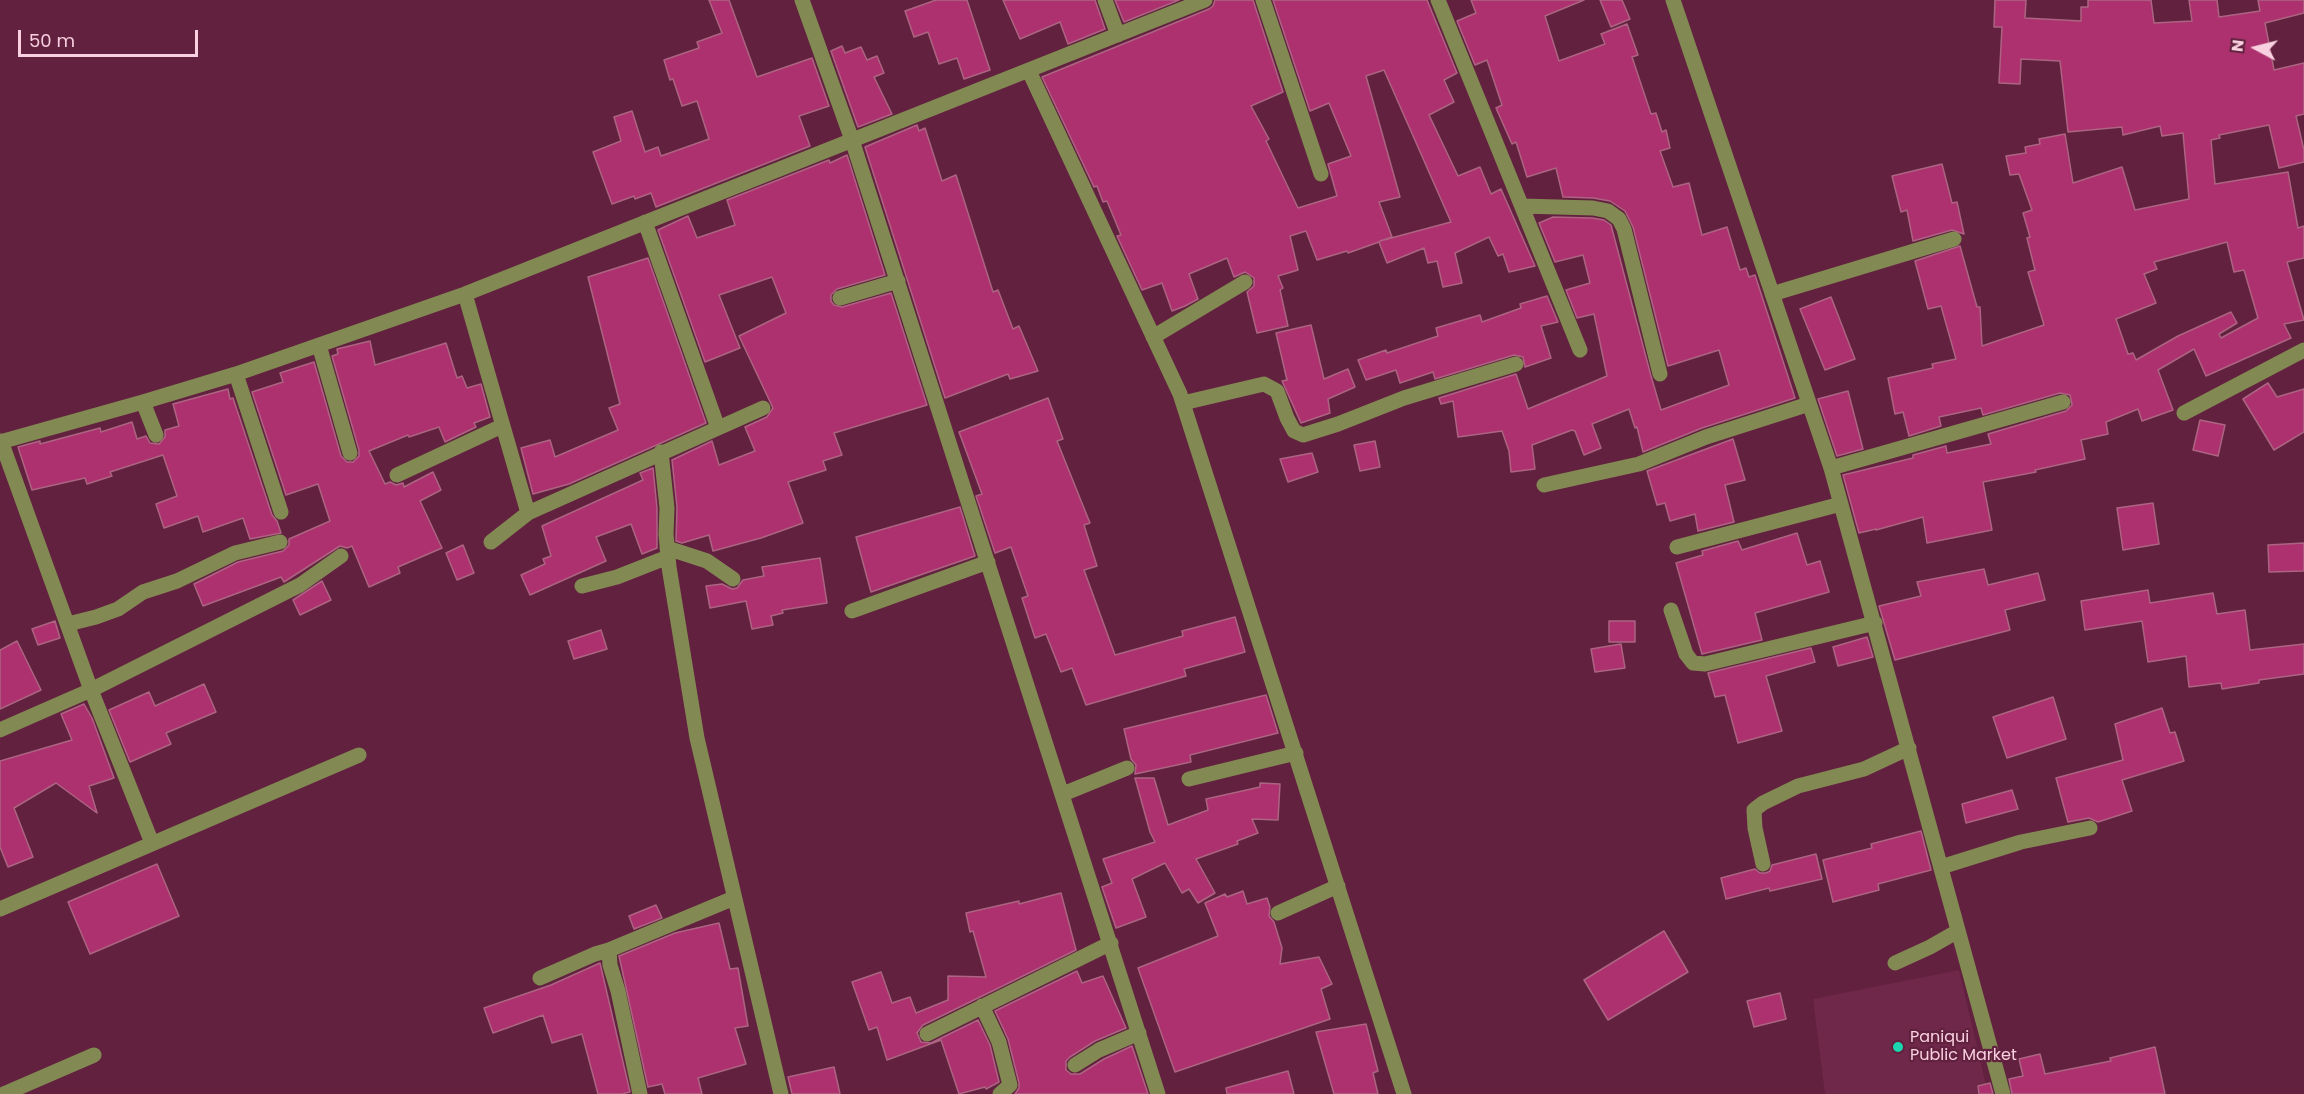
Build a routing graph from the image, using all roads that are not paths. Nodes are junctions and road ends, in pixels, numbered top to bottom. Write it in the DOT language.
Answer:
graph roads {
  1 [pos="802,0"];
  2 [pos="1105,0"];
  3 [pos="1205,0"];
  4 [pos="1263,0"];
  5 [pos="1438,0"];
  6 [pos="1673,0"];
  7 [pos="1118,35"];
  8 [pos="1029,71"];
  9 [pos="852,140"];
  10 [pos="1321,174"];
  11 [pos="1522,206"];
  12 [pos="645,222"];
  13 [pos="1954,239"];
  14 [pos="898,281"];
  15 [pos="1245,282"];
  16 [pos="465,294"];
  17 [pos="1772,294"];
  18 [pos="840,298"];
  19 [pos="1154,338"];
  20 [pos="319,345"];
  21 [pos="1580,350"];
  22 [pos="2304,350"];
  23 [pos="1516,364"];
  24 [pos="236,374"];
  25 [pos="1660,374"];
  26 [pos="143,402"];
  27 [pos="2063,402"];
  28 [pos="1183,403"];
  29 [pos="1809,404"];
  30 [pos="763,408"];
  31 [pos="2184,413"];
  32 [pos="502,426"];
  33 [pos="718,428"];
  34 [pos="156,435"];
  35 [pos="1,442"];
  36 [pos="661,452"];
  37 [pos="350,453"];
  38 [pos="1831,468"];
  39 [pos="398,475"];
  40 [pos="1544,485"];
  41 [pos="1841,504"];
  42 [pos="281,512"];
  43 [pos="528,513"];
  44 [pos="280,542"];
  45 [pos="491,542"];
  46 [pos="1677,547"];
  47 [pos="667,553"];
  48 [pos="341,556"];
  49 [pos="988,562"];
  50 [pos="733,579"];
  51 [pos="582,586"];
  52 [pos="1671,610"];
  53 [pos="852,611"];
  54 [pos="68,624"];
  55 [pos="1875,624"];
  56 [pos="91,690"];
  57 [pos="0,730"];
  58 [pos="1909,748"];
  59 [pos="1296,753"];
  60 [pos="359,755"];
  61 [pos="1127,768"];
  62 [pos="1189,779"];
  63 [pos="1064,794"];
  64 [pos="2090,828"];
  65 [pos="152,843"];
  66 [pos="1763,864"];
  67 [pos="1941,867"];
  68 [pos="1338,886"];
  69 [pos="734,898"];
  70 [pos="0,909"];
  71 [pos="1278,913"];
  72 [pos="1958,931"];
  73 [pos="1111,943"];
  74 [pos="609,950"];
  75 [pos="1895,963"];
  76 [pos="540,978"];
  77 [pos="982,1006"];
  78 [pos="1139,1033"];
  79 [pos="927,1034"];
  80 [pos="94,1055"];
  81 [pos="1075,1065"];
  82 [pos="4,1094"];
  83 [pos="640,1094"];
  84 [pos="781,1094"];
  85 [pos="1000,1094"];
  86 [pos="1158,1094"];
  87 [pos="1404,1094"];
  88 [pos="2003,1094"];
  1 -- 9 [label="street"];
  2 -- 7 [label="street"];
  3 -- 7 [label="street"];
  4 -- 10 [label="street"];
  5 -- 11 [label="street"];
  6 -- 17 [label="street"];
  7 -- 8 [label="street"];
  8 -- 9 [label="street"];
  8 -- 19 [label="street"];
  9 -- 12 [label="street"];
  9 -- 14 [label="street"];
  11 -- 21 [label="street"];
  11 -- 25 [label="street"];
  12 -- 16 [label="street"];
  12 -- 33 [label="street"];
  13 -- 17 [label="street"];
  14 -- 18 [label="street"];
  14 -- 49 [label="street"];
  15 -- 19 [label="street"];
  16 -- 20 [label="street"];
  16 -- 32 [label="street"];
  17 -- 29 [label="street"];
  19 -- 28 [label="street"];
  20 -- 24 [label="street"];
  20 -- 37 [label="street"];
  22 -- 31 [label="street"];
  23 -- 28 [label="street"];
  24 -- 26 [label="street"];
  24 -- 42 [label="street"];
  26 -- 34 [label="street"];
  26 -- 35 [label="street"];
  27 -- 38 [label="street"];
  28 -- 59 [label="street"];
  29 -- 38 [label="street"];
  29 -- 40 [label="street"];
  30 -- 33 [label="street"];
  32 -- 39 [label="street"];
  32 -- 43 [label="street"];
  33 -- 36 [label="street"];
  35 -- 54 [label="street"];
  36 -- 43 [label="street"];
  36 -- 47 [label="street"];
  38 -- 41 [label="street"];
  41 -- 46 [label="street"];
  41 -- 55 [label="street"];
  43 -- 45 [label="street"];
  44 -- 54 [label="street"];
  47 -- 50 [label="street"];
  47 -- 51 [label="street"];
  47 -- 69 [label="street"];
  48 -- 56 [label="street"];
  49 -- 53 [label="street"];
  49 -- 63 [label="street"];
  52 -- 55 [label="street"];
  54 -- 56 [label="street"];
  55 -- 58 [label="street"];
  56 -- 57 [label="street"];
  56 -- 65 [label="street"];
  58 -- 66 [label="street"];
  58 -- 67 [label="street"];
  59 -- 62 [label="street"];
  59 -- 68 [label="street"];
  60 -- 65 [label="street"];
  61 -- 63 [label="street"];
  63 -- 73 [label="street"];
  64 -- 67 [label="street"];
  65 -- 70 [label="street"];
  67 -- 72 [label="street"];
  68 -- 71 [label="street"];
  68 -- 87 [label="street"];
  69 -- 74 [label="street"];
  69 -- 84 [label="street"];
  72 -- 75 [label="street"];
  72 -- 88 [label="street"];
  73 -- 77 [label="street"];
  73 -- 78 [label="street"];
  74 -- 76 [label="street"];
  74 -- 83 [label="street"];
  77 -- 79 [label="street"];
  77 -- 85 [label="street"];
  78 -- 81 [label="street"];
  78 -- 86 [label="street"];
  80 -- 82 [label="street"];
}
